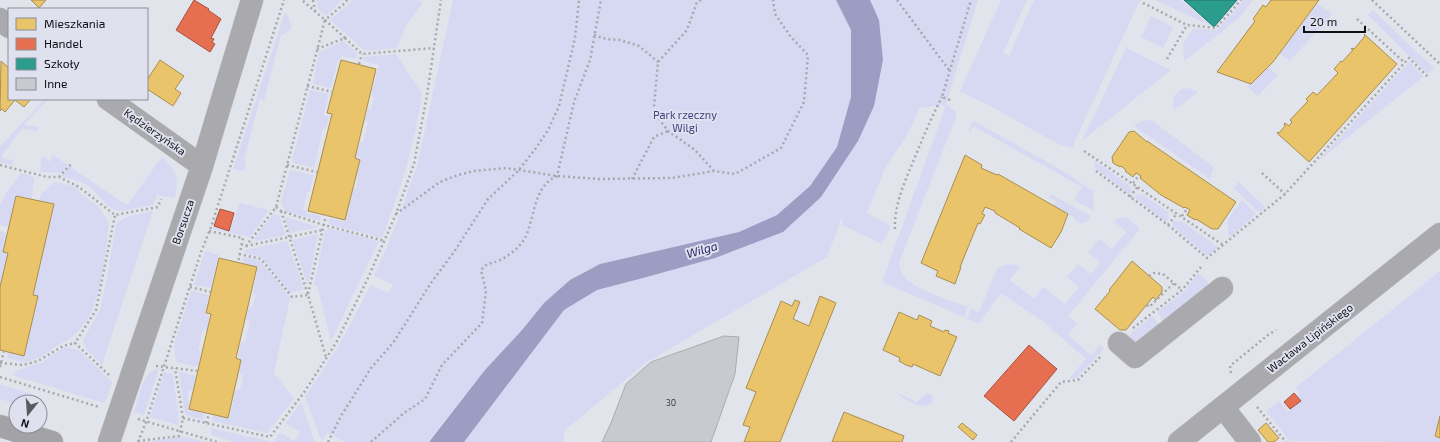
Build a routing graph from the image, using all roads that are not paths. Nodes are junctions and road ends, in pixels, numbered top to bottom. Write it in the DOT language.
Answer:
graph roads {
  1 [pos="252,0"];
  2 [pos="0,19"];
  3 [pos="8,26"];
  4 [pos="109,100"];
  5 [pos="202,166"];
  6 [pos="1440,234"];
  7 [pos="1222,288"];
  8 [pos="1117,342"];
  9 [pos="1223,407"];
  10 [pos="0,426"];
  11 [pos="52,442"];
  12 [pos="109,442"];
  13 [pos="1180,442"];
  14 [pos="1250,442"];
  1 -- 5 [label="street, Borsucza"];
  2 -- 3 [label="street"];
  4 -- 5 [label="street, Kędzierzyńska"];
  5 -- 12 [label="street, Borsucza"];
  6 -- 9 [label="street, Wacława Lipińskiego"];
  7 -- 8 [label="street"];
  9 -- 13 [label="street, Wacława Lipińskiego"];
  9 -- 14 [label="street"];
  10 -- 11 [label="main road"];
}
